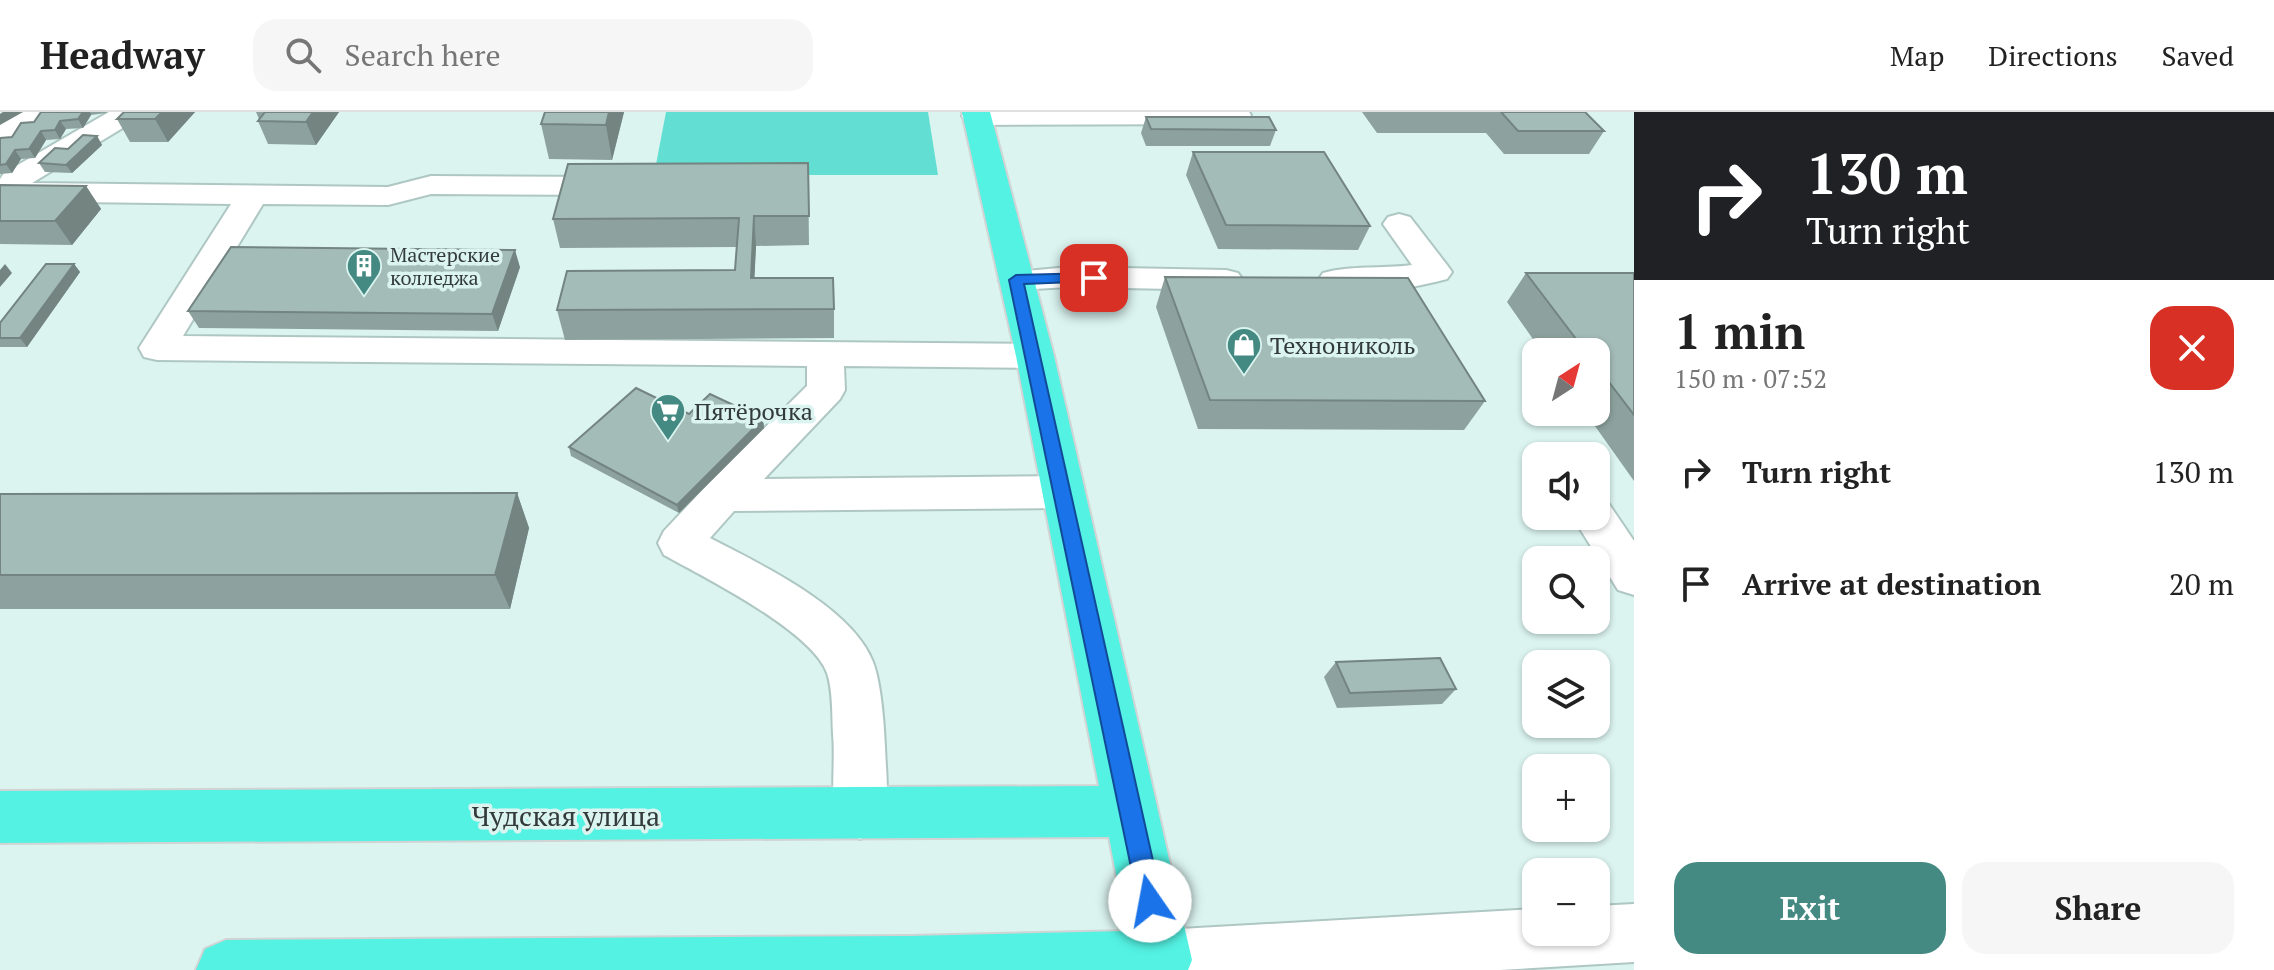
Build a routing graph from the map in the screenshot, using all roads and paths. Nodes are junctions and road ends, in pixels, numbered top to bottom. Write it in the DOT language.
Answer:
graph roads {
  1 [pos="41,112"];
  2 [pos="976,114"];
  3 [pos="1041,114"];
  4 [pos="1237,115"];
  5 [pos="123,116"];
  6 [pos="0,136"];
  7 [pos="607,186"];
  8 [pos="0,190"];
  9 [pos="65,193"];
  10 [pos="252,196"];
  11 [pos="1399,224"];
  12 [pos="1016,280"];
  13 [pos="1260,280"];
  14 [pos="1305,280"];
  15 [pos="825,355"];
  16 [pos="1035,356"];
  17 [pos="1064,492"];
  18 [pos="723,495"];
  19 [pos="1603,530"];
  20 [pos="1634,577"];
  21 [pos="1131,811"];
  22 [pos="860,813"];
  23 [pos="0,817"];
  24 [pos="1634,933"];
  25 [pos="1162,960"];
  26 [pos="261,969"];
  1 -- 6 [label="street"];
  2 -- 3 [label="street"];
  2 -- 12 [label="highway"];
  3 -- 4 [label="street"];
  5 -- 8 [label="street"];
  5 -- 9 [label="street"];
  7 -- 10 [label="street"];
  8 -- 9 [label="street"];
  9 -- 10 [label="street"];
  10 -- 15 [label="street"];
  11 -- 14 [label="street"];
  12 -- 13 [label="street"];
  12 -- 16 [label="highway"];
  15 -- 16 [label="street"];
  15 -- 18 [label="street"];
  16 -- 17 [label="highway"];
  17 -- 18 [label="street"];
  17 -- 21 [label="highway"];
  18 -- 22 [label="street"];
  19 -- 20 [label="street"];
  21 -- 22 [label="highway, Чудская улица"];
  21 -- 25 [label="highway"];
  22 -- 23 [label="highway, Чудская улица"];
  24 -- 25 [label="street"];
  25 -- 26 [label="highway"];
}
